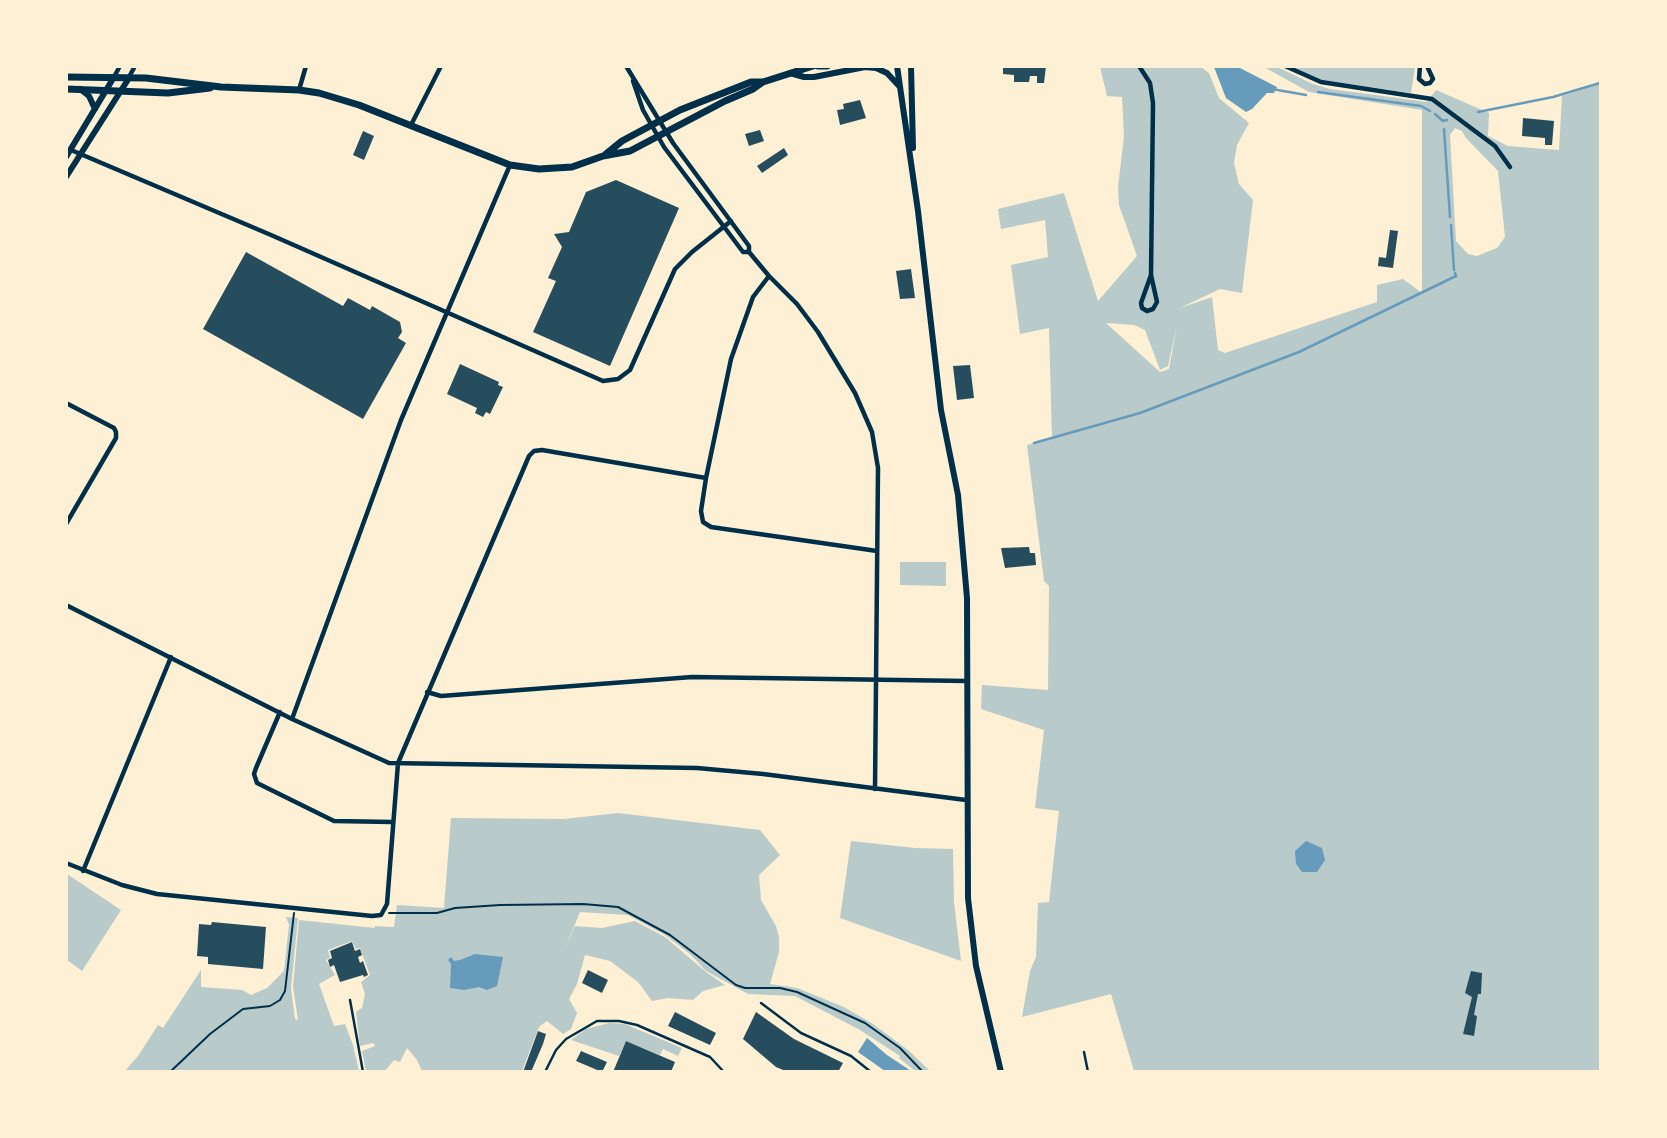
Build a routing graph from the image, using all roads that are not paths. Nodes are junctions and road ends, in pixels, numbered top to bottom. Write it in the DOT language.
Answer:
graph roads {
  1 [pos="120,66"];
  2 [pos="135,66"];
  3 [pos="306,66"];
  4 [pos="441,66"];
  5 [pos="626,66"];
  6 [pos="815,66"];
  7 [pos="827,66"];
  8 [pos="897,66"];
  9 [pos="911,66"];
  10 [pos="1139,66"];
  11 [pos="1285,66"];
  12 [pos="1420,66"];
  13 [pos="1427,66"];
  14 [pos="630,73"];
  15 [pos="790,73"];
  16 [pos="66,77"];
  17 [pos="114,77"];
  18 [pos="129,78"];
  19 [pos="763,82"];
  20 [pos="1425,84"];
  21 [pos="221,87"];
  22 [pos="66,89"];
  23 [pos="80,89"];
  24 [pos="901,89"];
  25 [pos="106,90"];
  26 [pos="299,90"];
  27 [pos="121,91"];
  28 [pos="1423,97"];
  29 [pos="95,109"];
  30 [pos="661,121"];
  31 [pos="411,126"];
  32 [pos="652,126"];
  33 [pos="667,132"];
  34 [pos="658,137"];
  35 [pos="69,153"];
  36 [pos="81,155"];
  37 [pos="603,156"];
  38 [pos="911,164"];
  39 [pos="510,165"];
  40 [pos="1510,167"];
  41 [pos="66,177"];
  42 [pos="731,221"];
  43 [pos="723,227"];
  44 [pos="749,252"];
  45 [pos="1152,275"];
  46 [pos="769,276"];
  47 [pos="447,313"];
  48 [pos="66,402"];
  49 [pos="706,478"];
  50 [pos="66,524"];
  51 [pos="877,551"];
  52 [pos="66,605"];
  53 [pos="170,657"];
  54 [pos="877,679"];
  55 [pos="968,681"];
  56 [pos="427,692"];
  57 [pos="280,712"];
  58 [pos="292,719"];
  59 [pos="398,764"];
  60 [pos="875,789"];
  61 [pos="966,800"];
  62 [pos="392,822"];
  63 [pos="66,863"];
  64 [pos="83,871"];
  65 [pos="350,1000"];
  66 [pos="761,1003"];
  67 [pos="1084,1052"];
  68 [pos="363,1072"];
  69 [pos="545,1072"];
  70 [pos="724,1072"];
  71 [pos="871,1072"];
  72 [pos="1001,1072"];
  73 [pos="1088,1072"];
  1 -- 17 [label="street"];
  2 -- 18 [label="street"];
  3 -- 26 [label="street"];
  4 -- 31 [label="street"];
  5 -- 14 [label="street"];
  6 -- 7 [label="main road"];
  6 -- 15 [label="main road"];
  8 -- 24 [label="main road"];
  9 -- 38 [label="main road"];
  10 -- 45 [label="street"];
  11 -- 28 [label="street"];
  12 -- 20 [label="street"];
  13 -- 20 [label="street"];
  14 -- 30 [label="street"];
  14 -- 32 [label="street"];
  15 -- 19 [label="main road"];
  15 -- 24 [label="main road"];
  16 -- 17 [label="main road"];
  17 -- 18 [label="main road"];
  17 -- 25 [label="main road"];
  18 -- 21 [label="main road"];
  18 -- 27 [label="main road"];
  19 -- 30 [label="main road"];
  19 -- 33 [label="main road"];
  20 -- 28 [label="street"];
  21 -- 26 [label="main road"];
  21 -- 27 [label="main road"];
  22 -- 23 [label="main road"];
  23 -- 25 [label="main road"];
  23 -- 29 [label="main road"];
  24 -- 38 [label="main road"];
  25 -- 27 [label="main road"];
  25 -- 29 [label="main road"];
  26 -- 31 [label="main road"];
  27 -- 36 [label="main road"];
  28 -- 40 [label="street"];
  29 -- 35 [label="main road"];
  30 -- 32 [label="main road"];
  30 -- 33 [label="street"];
  31 -- 39 [label="main road"];
  32 -- 34 [label="street"];
  32 -- 37 [label="main road"];
  33 -- 34 [label="main road"];
  33 -- 42 [label="street"];
  34 -- 37 [label="main road"];
  34 -- 43 [label="street"];
  35 -- 36 [label="street"];
  36 -- 41 [label="main road"];
  36 -- 47 [label="street"];
  37 -- 39 [label="main road"];
  38 -- 55 [label="main road"];
  39 -- 47 [label="street"];
  42 -- 43 [label="street"];
  42 -- 44 [label="street"];
  43 -- 44 [label="street"];
  43 -- 47 [label="street"];
  44 -- 46 [label="street"];
  45 -- 45 [label="street"];
  46 -- 49 [label="street"];
  46 -- 51 [label="street"];
  47 -- 58 [label="street"];
  48 -- 50 [label="street"];
  49 -- 51 [label="street"];
  49 -- 56 [label="street"];
  51 -- 54 [label="street"];
  52 -- 53 [label="street"];
  53 -- 57 [label="street"];
  53 -- 64 [label="street"];
  54 -- 55 [label="street"];
  54 -- 56 [label="street"];
  54 -- 60 [label="street"];
  55 -- 61 [label="main road"];
  56 -- 59 [label="street"];
  57 -- 58 [label="street"];
  57 -- 62 [label="street"];
  58 -- 59 [label="street"];
  59 -- 60 [label="street"];
  59 -- 62 [label="street"];
  60 -- 61 [label="street"];
  61 -- 72 [label="main road"];
  62 -- 64 [label="street"];
  63 -- 64 [label="street"];
  65 -- 68 [label="lane"];
  66 -- 71 [label="lane"];
  67 -- 73 [label="lane"];
  69 -- 70 [label="lane"];
}
